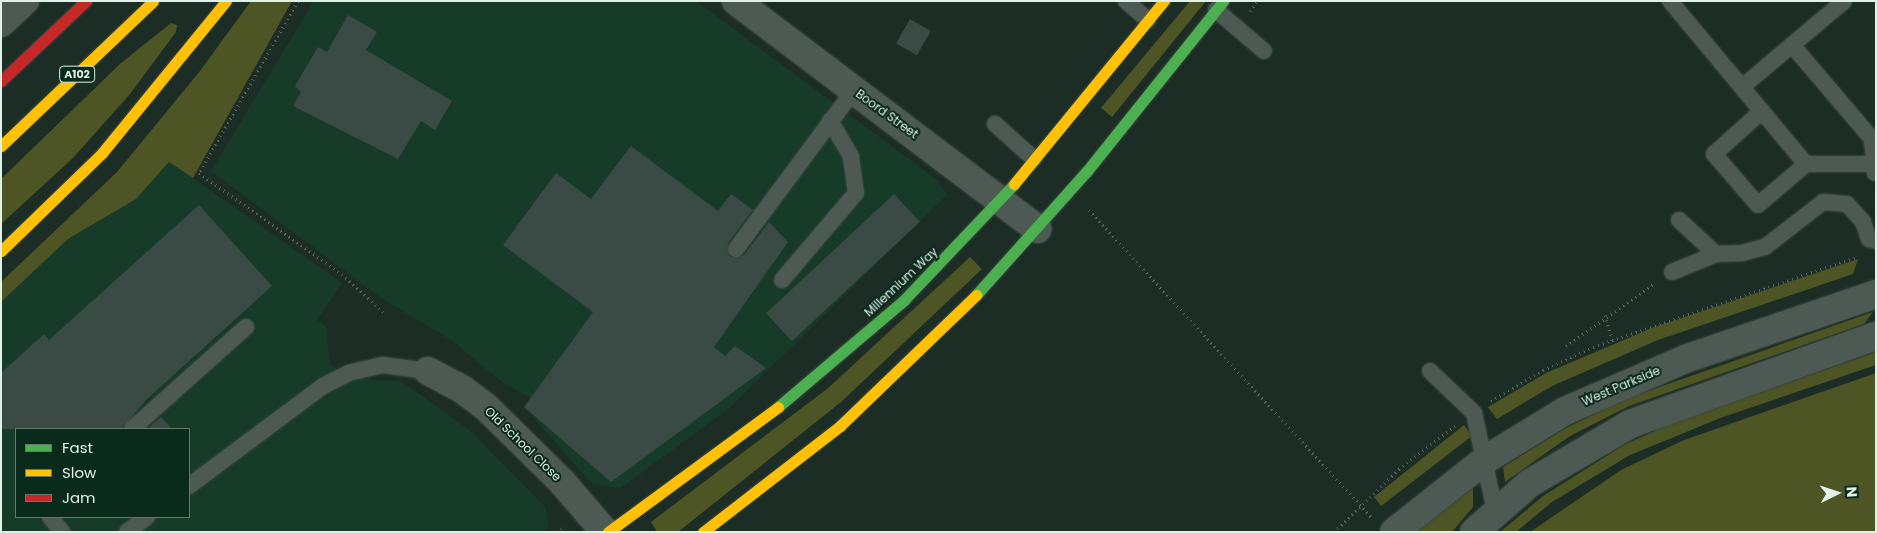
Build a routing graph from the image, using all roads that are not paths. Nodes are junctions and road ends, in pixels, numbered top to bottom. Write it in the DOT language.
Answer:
graph roads {
  1 [pos="25,1"];
  2 [pos="86,1"];
  3 [pos="153,1"];
  4 [pos="226,1"];
  5 [pos="736,1"];
  6 [pos="1126,1"];
  7 [pos="1164,1"];
  8 [pos="1670,1"];
  9 [pos="1844,1"];
  10 [pos="1219,6"];
  11 [pos="1148,20"];
  12 [pos="1,23"];
  13 [pos="1792,45"];
  14 [pos="1264,51"];
  15 [pos="1,81"];
  16 [pos="1742,87"];
  17 [pos="854,90"];
  18 [pos="1762,111"];
  19 [pos="830,121"];
  20 [pos="995,124"];
  21 [pos="1,146"];
  22 [pos="1034,159"];
  23 [pos="1806,164"];
  24 [pos="1874,168"];
  25 [pos="1001,200"];
  26 [pos="1678,220"];
  27 [pos="1037,229"];
  28 [pos="1871,248"];
  29 [pos="736,249"];
  30 [pos="1,251"];
  31 [pos="1716,254"];
  32 [pos="1672,272"];
  33 [pos="782,280"];
  34 [pos="1876,294"];
  35 [pos="246,327"];
  36 [pos="1876,336"];
  37 [pos="428,371"];
  38 [pos="1430,371"];
  39 [pos="133,428"];
  40 [pos="1485,460"];
  41 [pos="190,485"];
  42 [pos="1495,511"];
  43 [pos="51,518"];
  44 [pos="146,518"];
  45 [pos="1384,526"];
  46 [pos="62,532"];
  47 [pos="127,532"];
  48 [pos="606,532"];
  49 [pos="703,532"];
  50 [pos="1474,532"];
  1 -- 12 [label="street"];
  2 -- 15 [label="main road"];
  3 -- 21 [label="main road, A102"];
  4 -- 30 [label="main road"];
  5 -- 17 [label="street, Boord Street"];
  6 -- 11 [label="lane"];
  7 -- 11 [label="main road, Millennium Way"];
  8 -- 16 [label="lane"];
  9 -- 13 [label="lane"];
  10 -- 14 [label="lane"];
  10 -- 27 [label="main road"];
  11 -- 22 [label="main road, Millennium Way"];
  13 -- 16 [label="lane"];
  13 -- 24 [label="lane"];
  16 -- 18 [label="lane"];
  17 -- 19 [label="lane"];
  17 -- 25 [label="street, Boord Street"];
  18 -- 23 [label="lane"];
  18 -- 23 [label="lane"];
  19 -- 29 [label="lane"];
  19 -- 33 [label="lane"];
  20 -- 22 [label="lane"];
  22 -- 25 [label="main road, Millennium Way"];
  23 -- 24 [label="lane"];
  25 -- 27 [label="street, Boord Street"];
  25 -- 48 [label="main road, Millennium Way"];
  26 -- 31 [label="lane"];
  27 -- 49 [label="main road"];
  28 -- 31 [label="lane"];
  31 -- 32 [label="lane"];
  34 -- 40 [label="street, West Parkside"];
  35 -- 39 [label="lane"];
  36 -- 42 [label="street"];
  37 -- 41 [label="lane"];
  37 -- 48 [label="street, Old School Close"];
  38 -- 40 [label="lane"];
  40 -- 42 [label="lane"];
  40 -- 45 [label="street, West Parkside"];
  42 -- 50 [label="street"];
  43 -- 46 [label="lane"];
  44 -- 47 [label="lane"];
}
